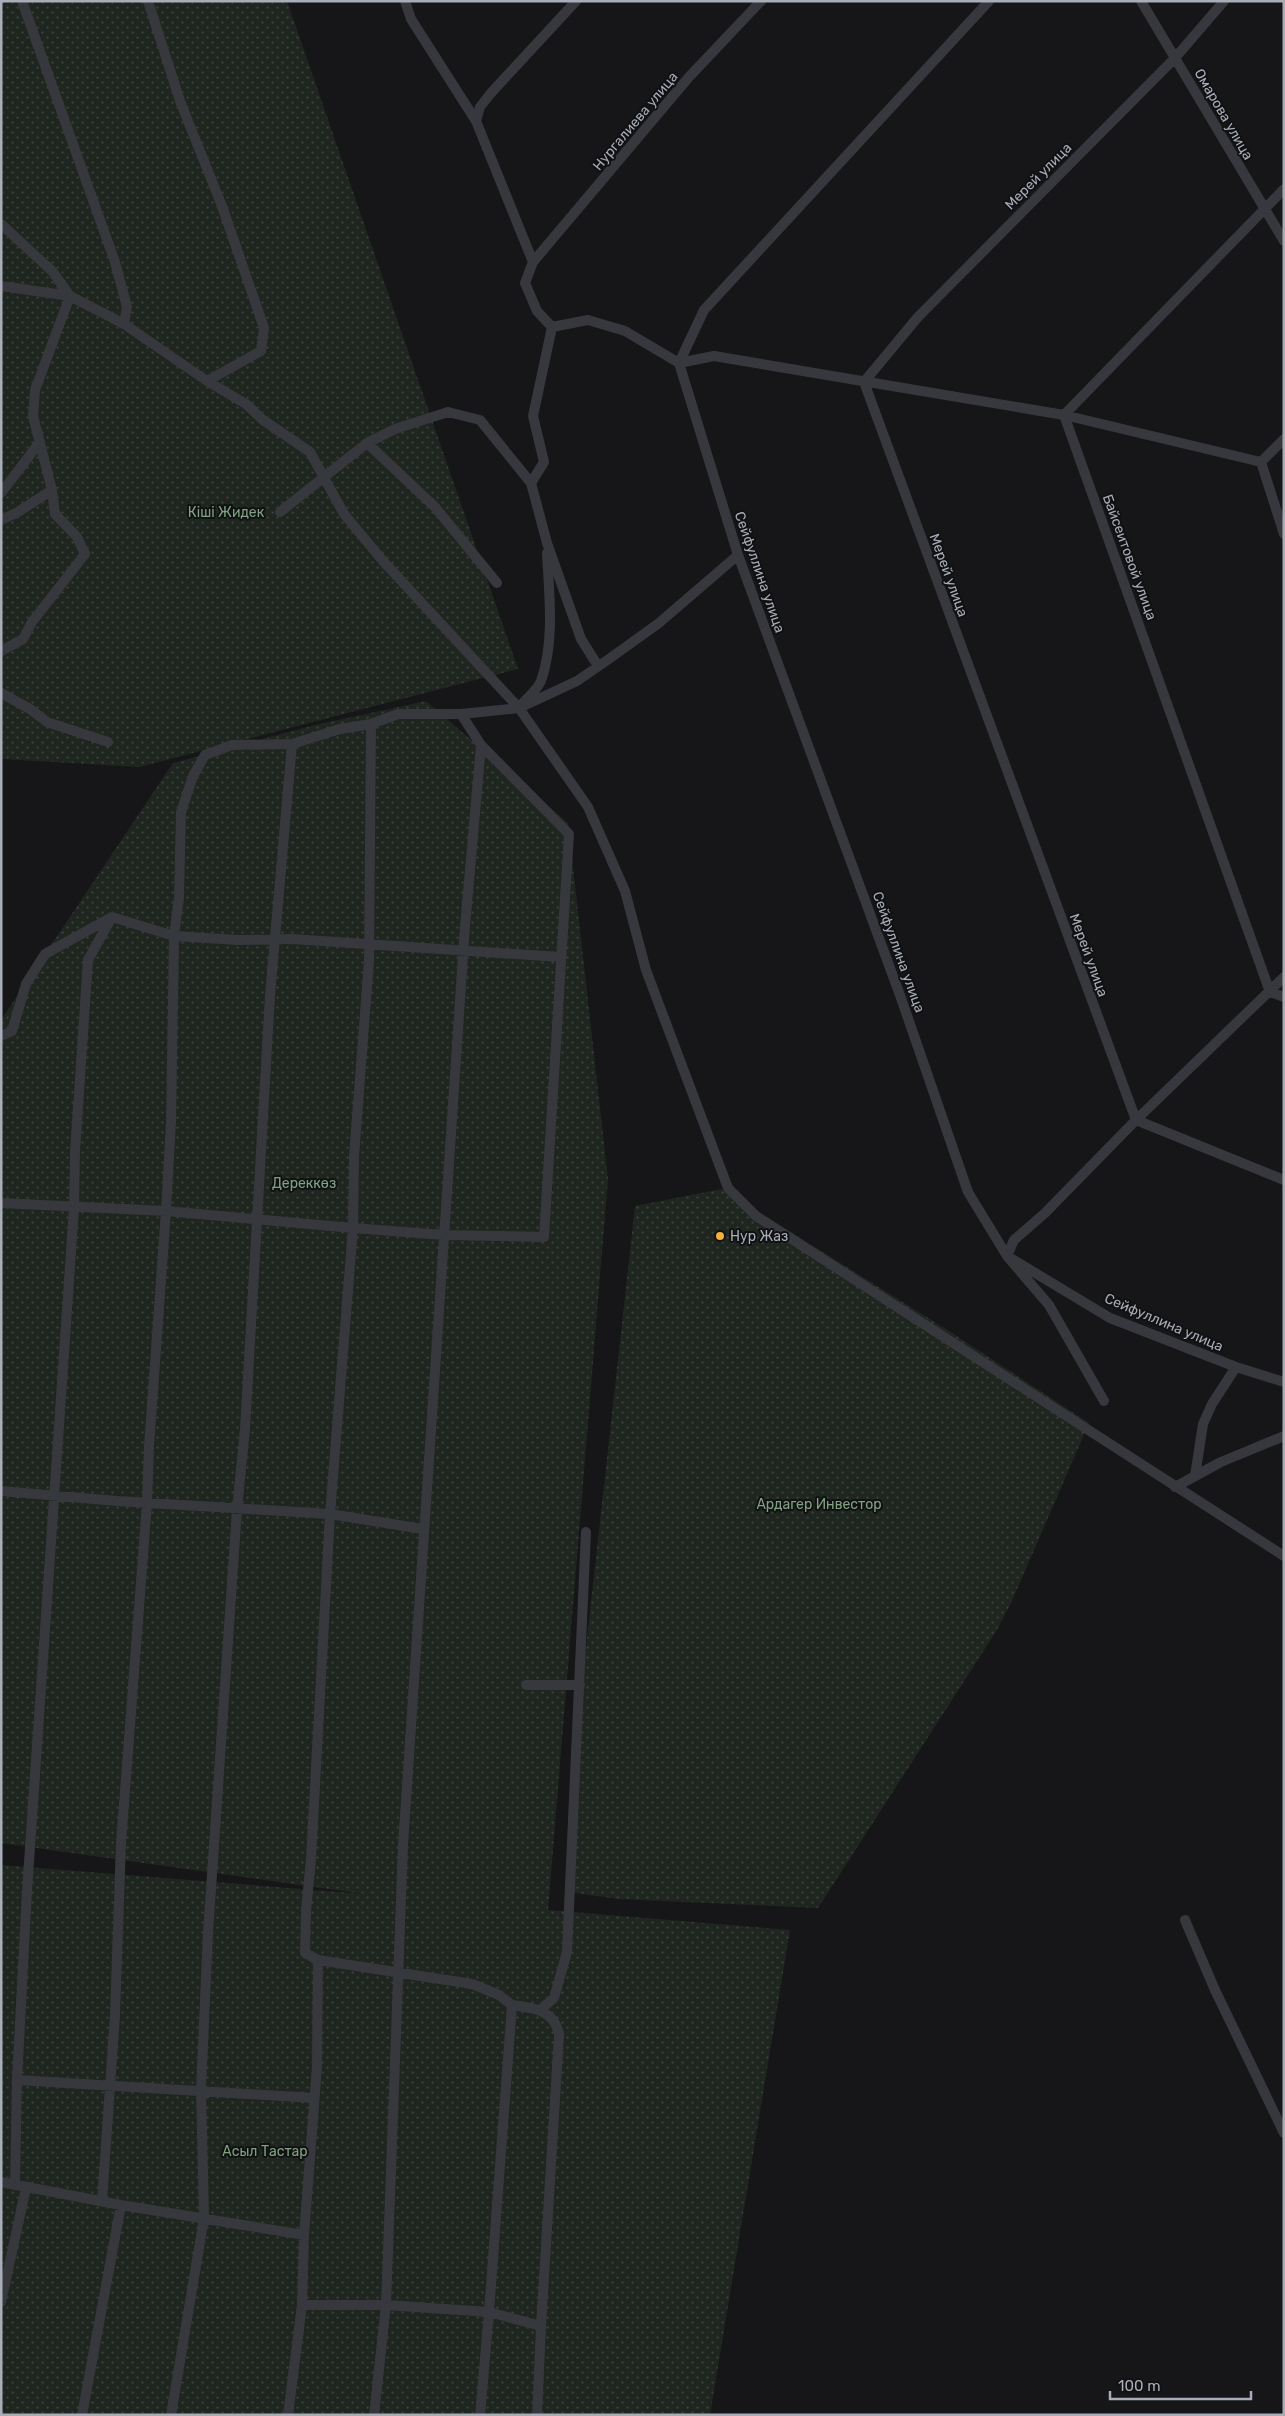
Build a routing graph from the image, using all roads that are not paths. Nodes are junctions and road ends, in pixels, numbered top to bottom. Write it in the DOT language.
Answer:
graph roads {
  1 [pos="22,1"];
  2 [pos="148,1"];
  3 [pos="405,1"];
  4 [pos="576,1"];
  5 [pos="761,1"];
  6 [pos="989,1"];
  7 [pos="1141,1"];
  8 [pos="1224,1"];
  9 [pos="1175,58"];
  10 [pos="476,121"];
  11 [pos="1284,189"];
  12 [pos="1264,210"];
  13 [pos="1,224"];
  14 [pos="1284,241"];
  15 [pos="533,262"];
  16 [pos="1,286"];
  17 [pos="70,296"];
  18 [pos="124,324"];
  19 [pos="552,327"];
  20 [pos="678,363"];
  21 [pos="207,381"];
  22 [pos="864,382"];
  23 [pos="1064,415"];
  24 [pos="1284,440"];
  25 [pos="40,442"];
  26 [pos="367,443"];
  27 [pos="1261,462"];
  28 [pos="323,478"];
  29 [pos="531,483"];
  30 [pos="52,490"];
  31 [pos="1,493"];
  32 [pos="280,512"];
  33 [pos="1,520"];
  34 [pos="1284,534"];
  35 [pos="547,543"];
  36 [pos="738,554"];
  37 [pos="497,583"];
  38 [pos="1,651"];
  39 [pos="598,666"];
  40 [pos="1,693"];
  41 [pos="519,708"];
  42 [pos="461,714"];
  43 [pos="371,724"];
  44 [pos="108,742"];
  45 [pos="292,744"];
  46 [pos="481,745"];
  47 [pos="112,917"];
  48 [pos="174,936"];
  49 [pos="275,940"];
  50 [pos="370,944"];
  51 [pos="464,950"];
  52 [pos="560,957"];
  53 [pos="1284,977"];
  54 [pos="1270,992"];
  55 [pos="1284,997"];
  56 [pos="1,1036"];
  57 [pos="1136,1120"];
  58 [pos="1284,1180"];
  59 [pos="1,1203"];
  60 [pos="74,1208"];
  61 [pos="166,1211"];
  62 [pos="258,1220"];
  63 [pos="353,1228"];
  64 [pos="444,1235"];
  65 [pos="1007,1256"];
  66 [pos="1236,1367"];
  67 [pos="1284,1382"];
  68 [pos="1104,1401"];
  69 [pos="1284,1436"];
  70 [pos="1195,1476"];
  71 [pos="1175,1487"];
  72 [pos="1,1491"];
  73 [pos="54,1496"];
  74 [pos="147,1503"];
  75 [pos="238,1509"];
  76 [pos="330,1514"];
  77 [pos="423,1529"];
  78 [pos="586,1532"];
  79 [pos="1284,1556"];
  80 [pos="526,1685"];
  81 [pos="580,1685"];
  82 [pos="1185,1920"];
  83 [pos="318,1960"];
  84 [pos="399,1974"];
  85 [pos="512,2005"];
  86 [pos="540,2009"];
  87 [pos="17,2080"];
  88 [pos="110,2085"];
  89 [pos="201,2089"];
  90 [pos="314,2098"];
  91 [pos="1284,2133"];
  92 [pos="1,2182"];
  93 [pos="15,2185"];
  94 [pos="26,2188"];
  95 [pos="102,2201"];
  96 [pos="121,2205"];
  97 [pos="204,2218"];
  98 [pos="304,2235"];
  99 [pos="1,2302"];
  100 [pos="302,2305"];
  101 [pos="386,2305"];
  102 [pos="489,2312"];
  103 [pos="540,2326"];
  104 [pos="82,2415"];
  105 [pos="170,2415"];
  106 [pos="288,2415"];
  107 [pos="374,2415"];
  108 [pos="480,2415"];
  109 [pos="537,2415"];
  1 -- 18 [label="street"];
  2 -- 21 [label="street"];
  3 -- 10 [label="street"];
  4 -- 10 [label="street"];
  5 -- 15 [label="street, Нургалиева улица"];
  6 -- 20 [label="street"];
  7 -- 9 [label="street, Омарова улица"];
  8 -- 9 [label="street, Мерей улица"];
  9 -- 12 [label="street, Омарова улица"];
  9 -- 22 [label="street, Мерей улица"];
  10 -- 15 [label="street"];
  11 -- 12 [label="street"];
  12 -- 14 [label="street, Омарова улица"];
  12 -- 23 [label="street"];
  13 -- 17 [label="street"];
  15 -- 19 [label="street"];
  16 -- 17 [label="street"];
  17 -- 18 [label="street"];
  17 -- 25 [label="street"];
  18 -- 21 [label="street"];
  19 -- 20 [label="street"];
  19 -- 29 [label="street"];
  20 -- 22 [label="street"];
  20 -- 36 [label="street, Сейфуллина улица"];
  21 -- 28 [label="street"];
  22 -- 23 [label="street"];
  22 -- 57 [label="street, Мерей улица"];
  23 -- 27 [label="street"];
  23 -- 54 [label="street, Байсеитовой улица"];
  24 -- 27 [label="street"];
  25 -- 30 [label="street"];
  25 -- 31 [label="street"];
  26 -- 28 [label="street"];
  26 -- 29 [label="street"];
  26 -- 37 [label="street"];
  27 -- 34 [label="street"];
  28 -- 32 [label="street"];
  28 -- 41 [label="street"];
  29 -- 35 [label="street"];
  30 -- 33 [label="street"];
  30 -- 38 [label="street"];
  35 -- 39 [label="street"];
  35 -- 41 [label="street"];
  36 -- 39 [label="street"];
  36 -- 65 [label="street, Сейфуллина улица"];
  39 -- 41 [label="street"];
  40 -- 44 [label="street"];
  41 -- 42 [label="street"];
  41 -- 71 [label="street"];
  42 -- 43 [label="street"];
  42 -- 46 [label="street"];
  43 -- 45 [label="street"];
  43 -- 50 [label="street"];
  45 -- 48 [label="street"];
  45 -- 49 [label="street"];
  46 -- 51 [label="street"];
  46 -- 52 [label="street"];
  47 -- 48 [label="street"];
  47 -- 56 [label="street"];
  47 -- 60 [label="street"];
  48 -- 49 [label="street"];
  48 -- 61 [label="street"];
  49 -- 50 [label="street"];
  49 -- 62 [label="street"];
  50 -- 51 [label="street"];
  50 -- 63 [label="street"];
  51 -- 52 [label="street"];
  51 -- 64 [label="street"];
  52 -- 64 [label="street"];
  53 -- 54 [label="street"];
  54 -- 55 [label="street"];
  54 -- 57 [label="street"];
  57 -- 58 [label="street"];
  57 -- 65 [label="street"];
  59 -- 60 [label="street"];
  60 -- 61 [label="street"];
  60 -- 73 [label="street"];
  61 -- 62 [label="street"];
  61 -- 74 [label="street"];
  62 -- 63 [label="street"];
  62 -- 75 [label="street"];
  63 -- 64 [label="street"];
  63 -- 76 [label="street"];
  64 -- 77 [label="street"];
  65 -- 66 [label="street, Сейфуллина улица"];
  65 -- 68 [label="street"];
  66 -- 67 [label="street, Сейфуллина улица"];
  66 -- 70 [label="street"];
  69 -- 70 [label="street"];
  70 -- 71 [label="street"];
  71 -- 79 [label="street"];
  72 -- 73 [label="street"];
  73 -- 74 [label="street"];
  73 -- 87 [label="street"];
  74 -- 75 [label="street"];
  74 -- 88 [label="street"];
  75 -- 76 [label="street"];
  75 -- 89 [label="street"];
  76 -- 77 [label="street"];
  76 -- 83 [label="street"];
  77 -- 84 [label="street"];
  78 -- 81 [label="street"];
  80 -- 81 [label="street"];
  81 -- 86 [label="street"];
  82 -- 91 [label="street"];
  83 -- 84 [label="street"];
  83 -- 90 [label="street"];
  84 -- 85 [label="street"];
  84 -- 101 [label="street"];
  85 -- 86 [label="street"];
  85 -- 102 [label="street"];
  86 -- 103 [label="street"];
  87 -- 88 [label="street"];
  87 -- 93 [label="street"];
  88 -- 89 [label="street"];
  88 -- 95 [label="street"];
  89 -- 90 [label="street"];
  89 -- 97 [label="street"];
  90 -- 98 [label="street"];
  92 -- 93 [label="street"];
  93 -- 94 [label="street"];
  94 -- 95 [label="street"];
  94 -- 99 [label="street"];
  95 -- 96 [label="street"];
  96 -- 97 [label="street"];
  96 -- 104 [label="street"];
  97 -- 98 [label="street"];
  97 -- 105 [label="street"];
  98 -- 100 [label="street"];
  100 -- 101 [label="street"];
  100 -- 106 [label="street"];
  101 -- 102 [label="street"];
  101 -- 107 [label="street"];
  102 -- 103 [label="street"];
  102 -- 108 [label="street"];
  103 -- 109 [label="street"];
}
